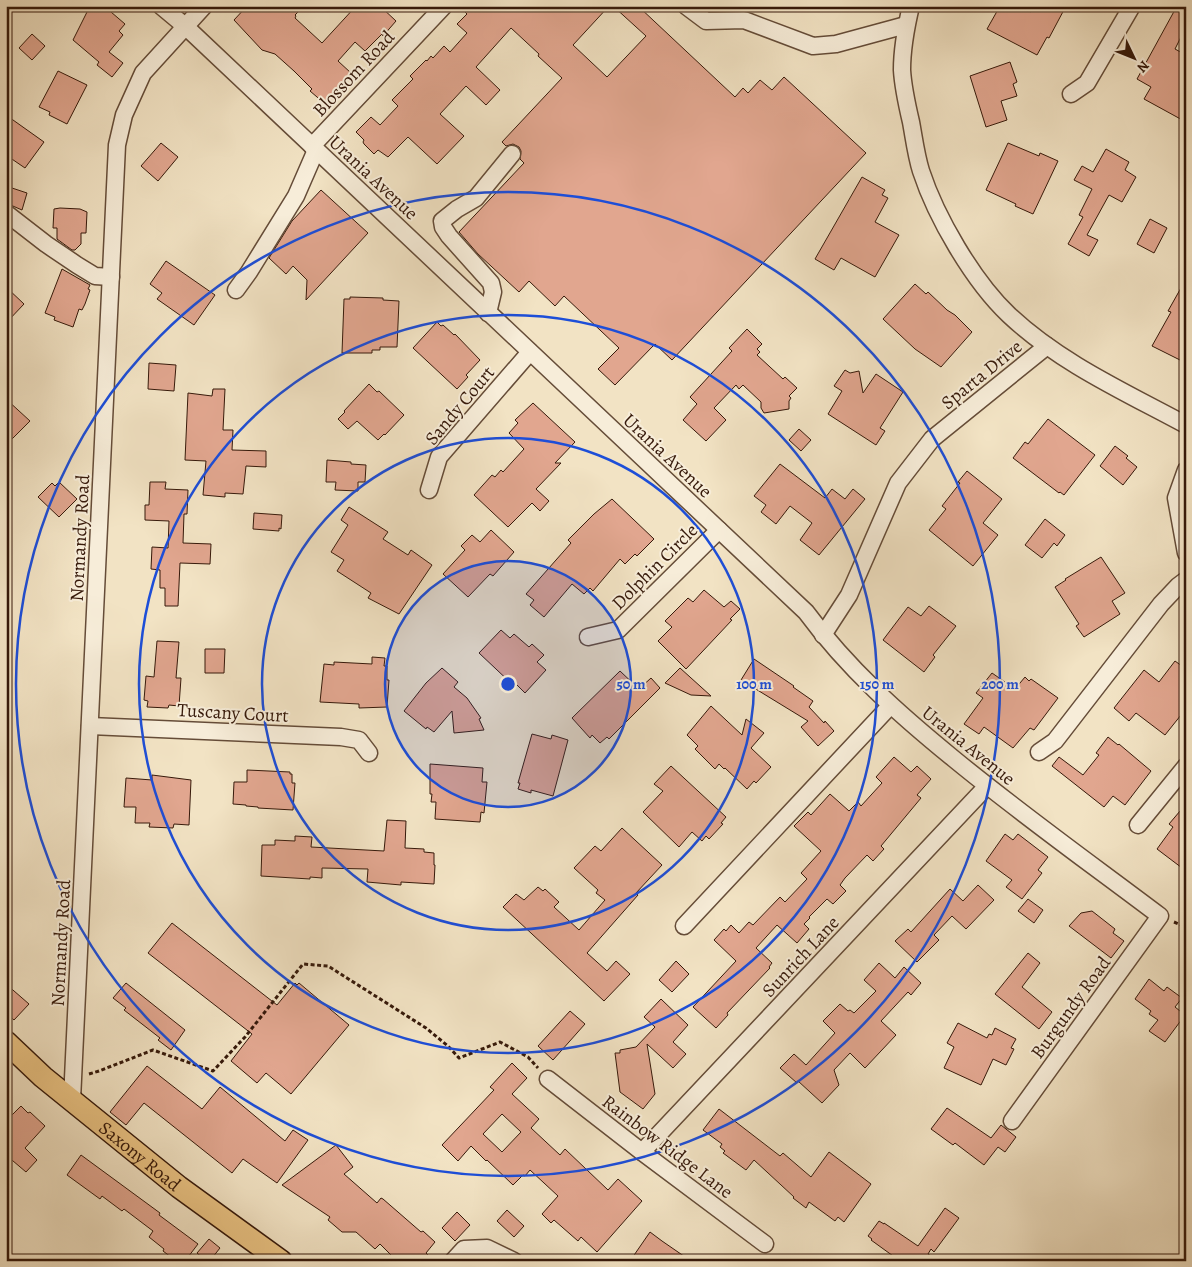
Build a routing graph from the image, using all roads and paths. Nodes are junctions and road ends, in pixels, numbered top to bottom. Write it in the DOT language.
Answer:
graph roads {
  1 [pos="161,6"];
  2 [pos="204,6"];
  3 [pos="444,6"];
  4 [pos="686,6"];
  5 [pos="911,6"];
  6 [pos="1132,6"];
  7 [pos="185,26"];
  8 [pos="906,26"];
  9 [pos="1071,94"];
  10 [pos="314,148"];
  11 [pos="512,154"];
  12 [pos="6,213"];
  13 [pos="111,277"];
  14 [pos="236,290"];
  15 [pos="488,313"];
  16 [pos="1047,346"];
  17 [pos="530,352"];
  18 [pos="1186,425"];
  19 [pos="1186,470"];
  20 [pos="429,490"];
  21 [pos="719,530"];
  22 [pos="1186,553"];
  23 [pos="1186,580"];
  24 [pos="823,635"];
  25 [pos="588,637"];
  26 [pos="890,706"];
  27 [pos="90,726"];
  28 [pos="1039,752"];
  29 [pos="369,753"];
  30 [pos="1186,766"];
  31 [pos="987,786"];
  32 [pos="1138,825"];
  33 [pos="1160,916"];
  34 [pos="684,926"];
  35 [pos="6,1042"];
  36 [pos="73,1077"];
  37 [pos="548,1079"];
  38 [pos="72,1100"];
  39 [pos="1012,1121"];
  40 [pos="642,1152"];
  41 [pos="765,1244"];
  42 [pos="281,1261"];
  43 [pos="452,1261"];
  44 [pos="514,1261"];
  1 -- 7 [label="street, Urania Avenue"];
  2 -- 7 [label="street, Normandy Road"];
  3 -- 10 [label="street, Blossom Road"];
  4 -- 8 [label="street"];
  5 -- 8 [label="street, Sparta Drive"];
  6 -- 9 [label="street"];
  7 -- 10 [label="street, Urania Avenue"];
  7 -- 13 [label="street, Normandy Road"];
  8 -- 16 [label="street, Sparta Drive"];
  10 -- 14 [label="street, Blossom Road"];
  10 -- 15 [label="street, Urania Avenue"];
  11 -- 15 [label="street"];
  12 -- 13 [label="street"];
  13 -- 27 [label="street, Normandy Road"];
  15 -- 17 [label="street, Urania Avenue"];
  16 -- 18 [label="street"];
  16 -- 24 [label="street, Sparta Drive"];
  17 -- 20 [label="street, Sandy Court"];
  17 -- 21 [label="street, Urania Avenue"];
  19 -- 22 [label="street"];
  21 -- 24 [label="street, Urania Avenue"];
  21 -- 25 [label="street, Dolphin Circle"];
  23 -- 28 [label="street"];
  24 -- 26 [label="street, Urania Avenue"];
  26 -- 31 [label="street, Urania Avenue"];
  26 -- 34 [label="street"];
  27 -- 29 [label="street, Tuscany Court"];
  27 -- 36 [label="street, Normandy Road"];
  30 -- 32 [label="street"];
  31 -- 33 [label="street, Urania Avenue"];
  31 -- 40 [label="street, Sunrich Lane"];
  33 -- 39 [label="street, Burgundy Road"];
  35 -- 38 [label="main road, Saxony Road"];
  36 -- 37 [label="path"];
  36 -- 38 [label="street, Normandy Road"];
  37 -- 40 [label="street, Rainbow Ridge Lane"];
  38 -- 42 [label="main road, Saxony Road"];
  40 -- 41 [label="street, Rainbow Ridge Lane"];
  43 -- 44 [label="street"];
}
